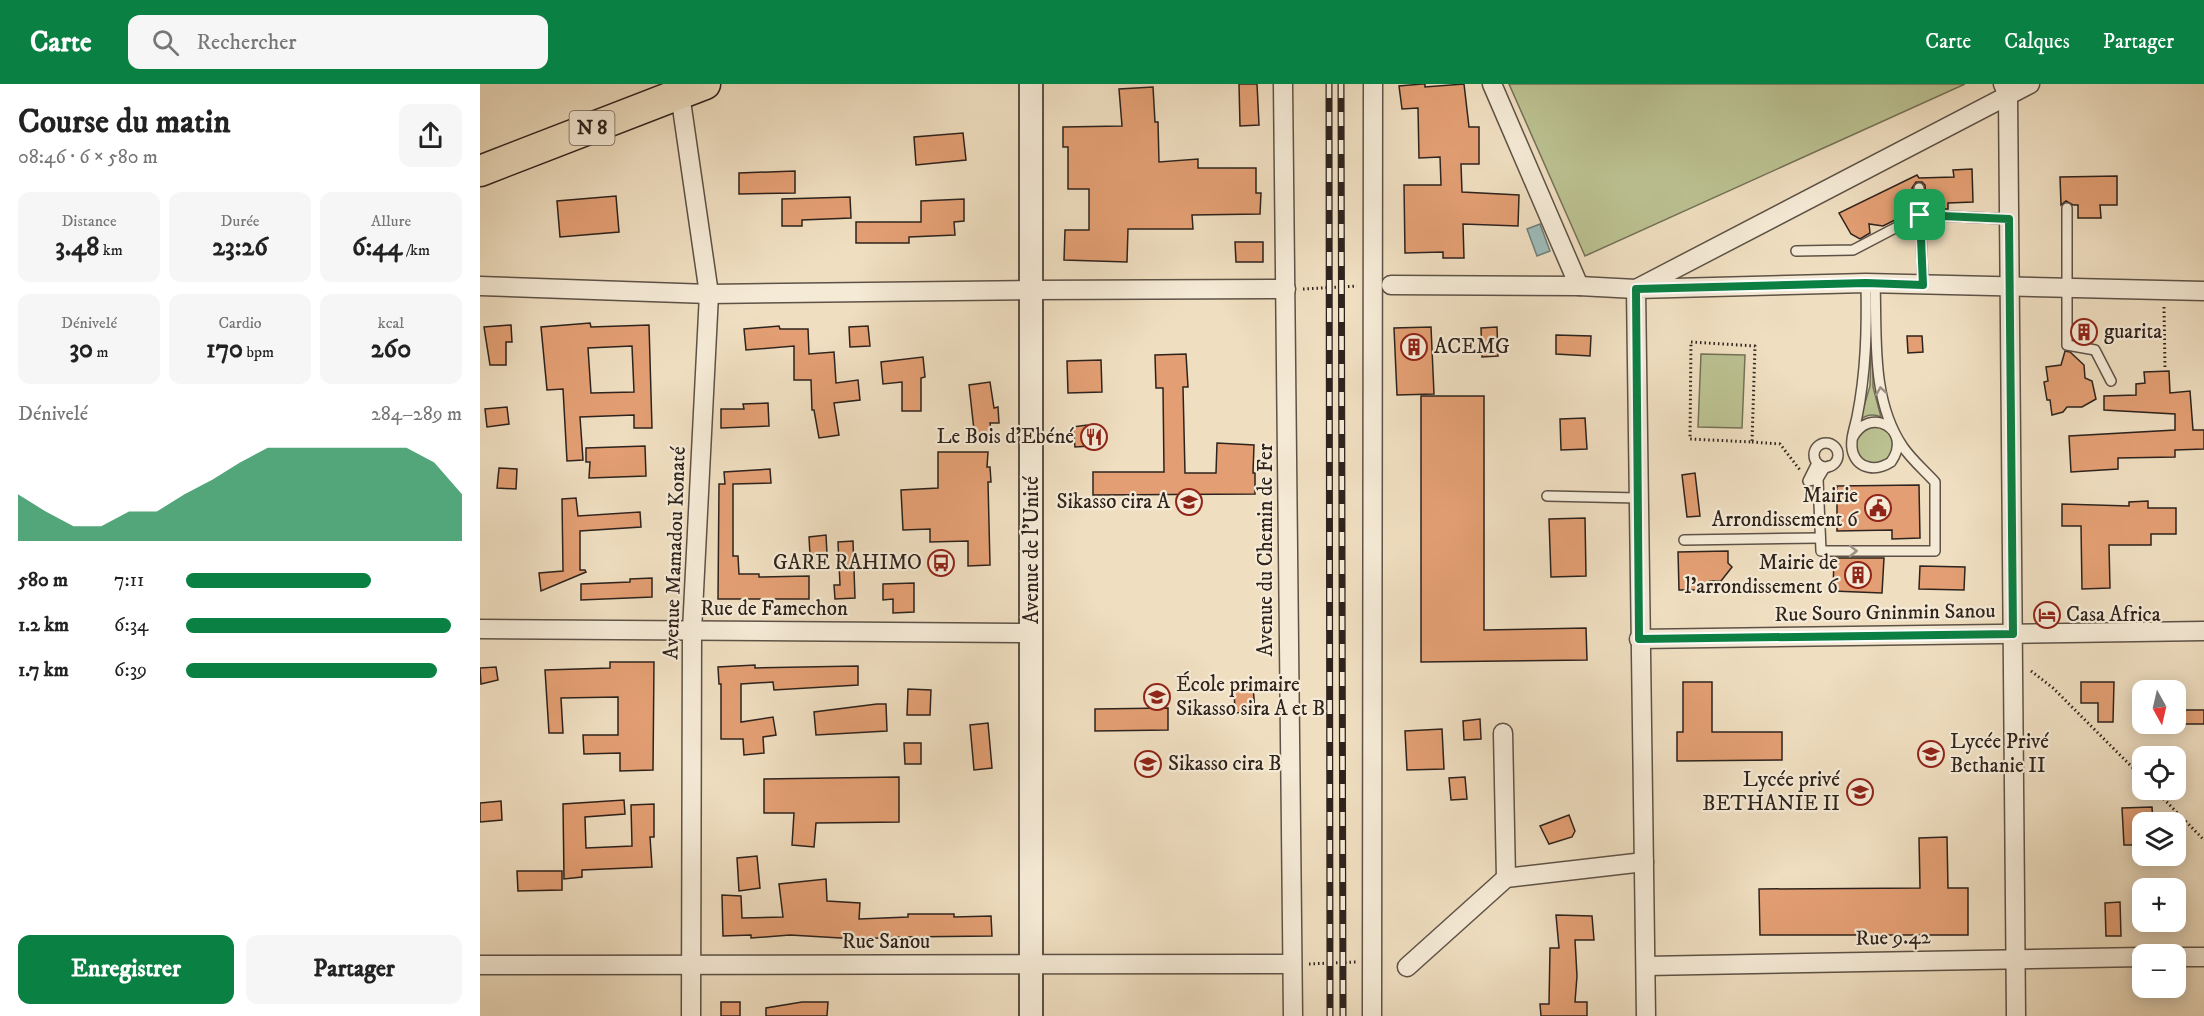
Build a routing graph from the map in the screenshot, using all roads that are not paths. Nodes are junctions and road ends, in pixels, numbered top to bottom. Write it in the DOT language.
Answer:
graph roads {
  1 [pos="1031,84"];
  2 [pos="1283,84"];
  3 [pos="1373,84"];
  4 [pos="1492,84"];
  5 [pos="2030,84"];
  6 [pos="692,89"];
  7 [pos="2006,89"];
  8 [pos="480,171"];
  9 [pos="1919,188"];
  10 [pos="2067,208"];
  11 [pos="1920,215"];
  12 [pos="2009,219"];
  13 [pos="1796,251"];
  14 [pos="1870,283"];
  15 [pos="1391,285"];
  16 [pos="1923,285"];
  17 [pos="480,286"];
  18 [pos="1372,286"];
  19 [pos="1579,286"];
  20 [pos="2010,287"];
  21 [pos="2067,288"];
  22 [pos="1636,289"];
  23 [pos="1032,290"];
  24 [pos="1286,290"];
  25 [pos="2204,291"];
  26 [pos="709,294"];
  27 [pos="2111,381"];
  28 [pos="1895,433"];
  29 [pos="1852,442"];
  30 [pos="1817,463"];
  31 [pos="1832,464"];
  32 [pos="1813,480"];
  33 [pos="1547,496"];
  34 [pos="1638,498"];
  35 [pos="1820,538"];
  36 [pos="1684,540"];
  37 [pos="480,629"];
  38 [pos="692,631"];
  39 [pos="2204,631"];
  40 [pos="1032,633"];
  41 [pos="2013,634"];
  42 [pos="1639,639"];
  43 [pos="1503,733"];
  44 [pos="1644,862"];
  45 [pos="1506,878"];
  46 [pos="2132,957"];
  47 [pos="2186,957"];
  48 [pos="2204,957"];
  49 [pos="2016,958"];
  50 [pos="691,964"];
  51 [pos="1032,964"];
  52 [pos="1292,964"];
  53 [pos="480,965"];
  54 [pos="1646,966"];
  55 [pos="1407,967"];
  56 [pos="691,1016"];
  57 [pos="1031,1016"];
  58 [pos="1293,1016"];
  59 [pos="1372,1016"];
  60 [pos="1646,1016"];
  61 [pos="2016,1016"];
  1 -- 23 [label="street, Avenue de l'Unité"];
  2 -- 24 [label="street, Avenue du Chemin de Fer"];
  3 -- 18 [label="street"];
  4 -- 19 [label="street"];
  5 -- 7 [label="street"];
  6 -- 8 [label="highway, N 8"];
  6 -- 26 [label="street, Avenue Mamadou Konaté"];
  7 -- 12 [label="street"];
  7 -- 22 [label="street"];
  9 -- 11 [label="lane"];
  10 -- 21 [label="lane"];
  11 -- 12 [label="lane"];
  11 -- 13 [label="lane"];
  11 -- 16 [label="lane"];
  12 -- 20 [label="street"];
  14 -- 16 [label="street"];
  14 -- 22 [label="street"];
  28 -- 14 [label="lane, one-way"];
  14 -- 29 [label="lane"];
  15 -- 18 [label="lane"];
  15 -- 19 [label="street"];
  16 -- 20 [label="street"];
  17 -- 26 [label="street"];
  18 -- 59 [label="street"];
  19 -- 22 [label="street"];
  20 -- 21 [label="street"];
  20 -- 41 [label="street"];
  21 -- 25 [label="street"];
  21 -- 27 [label="lane"];
  22 -- 34 [label="street"];
  23 -- 24 [label="street"];
  23 -- 26 [label="street"];
  23 -- 40 [label="street, Avenue de l'Unité"];
  24 -- 52 [label="street, Avenue du Chemin de Fer"];
  26 -- 38 [label="street, Avenue Mamadou Konaté"];
  28 -- 29 [label="lane"];
  28 -- 29 [label="lane"];
  35 -- 28 [label="lane, one-way"];
  29 -- 31 [label="lane"];
  30 -- 31 [label="lane"];
  30 -- 31 [label="lane"];
  30 -- 32 [label="lane"];
  31 -- 32 [label="lane"];
  32 -- 35 [label="lane"];
  33 -- 34 [label="lane"];
  34 -- 42 [label="street"];
  35 -- 36 [label="lane"];
  37 -- 38 [label="street, Rue de Famechon"];
  38 -- 40 [label="street, Rue de Famechon"];
  38 -- 50 [label="street, Avenue Mamadou Konaté"];
  39 -- 41 [label="street, Rue Souro Gninmin Sanou"];
  40 -- 51 [label="street, Avenue de l'Unité"];
  41 -- 42 [label="street, Rue Souro Gninmin Sanou"];
  41 -- 49 [label="street"];
  42 -- 44 [label="street"];
  43 -- 45 [label="street"];
  44 -- 45 [label="street"];
  44 -- 54 [label="street"];
  45 -- 55 [label="street"];
  46 -- 49 [label="street, Rue 9.42"];
  47 -- 48 [label="street"];
  49 -- 54 [label="street, Rue 9.42"];
  49 -- 61 [label="street"];
  50 -- 51 [label="street, Rue Sanou"];
  50 -- 53 [label="street, Rue Sanou"];
  50 -- 56 [label="street, Avenue Mamadou Konaté"];
  51 -- 52 [label="street, Rue Sanou"];
  51 -- 57 [label="street, Avenue de l'Unité"];
  52 -- 58 [label="street, Avenue du Chemin de Fer"];
  54 -- 60 [label="street"];
}
